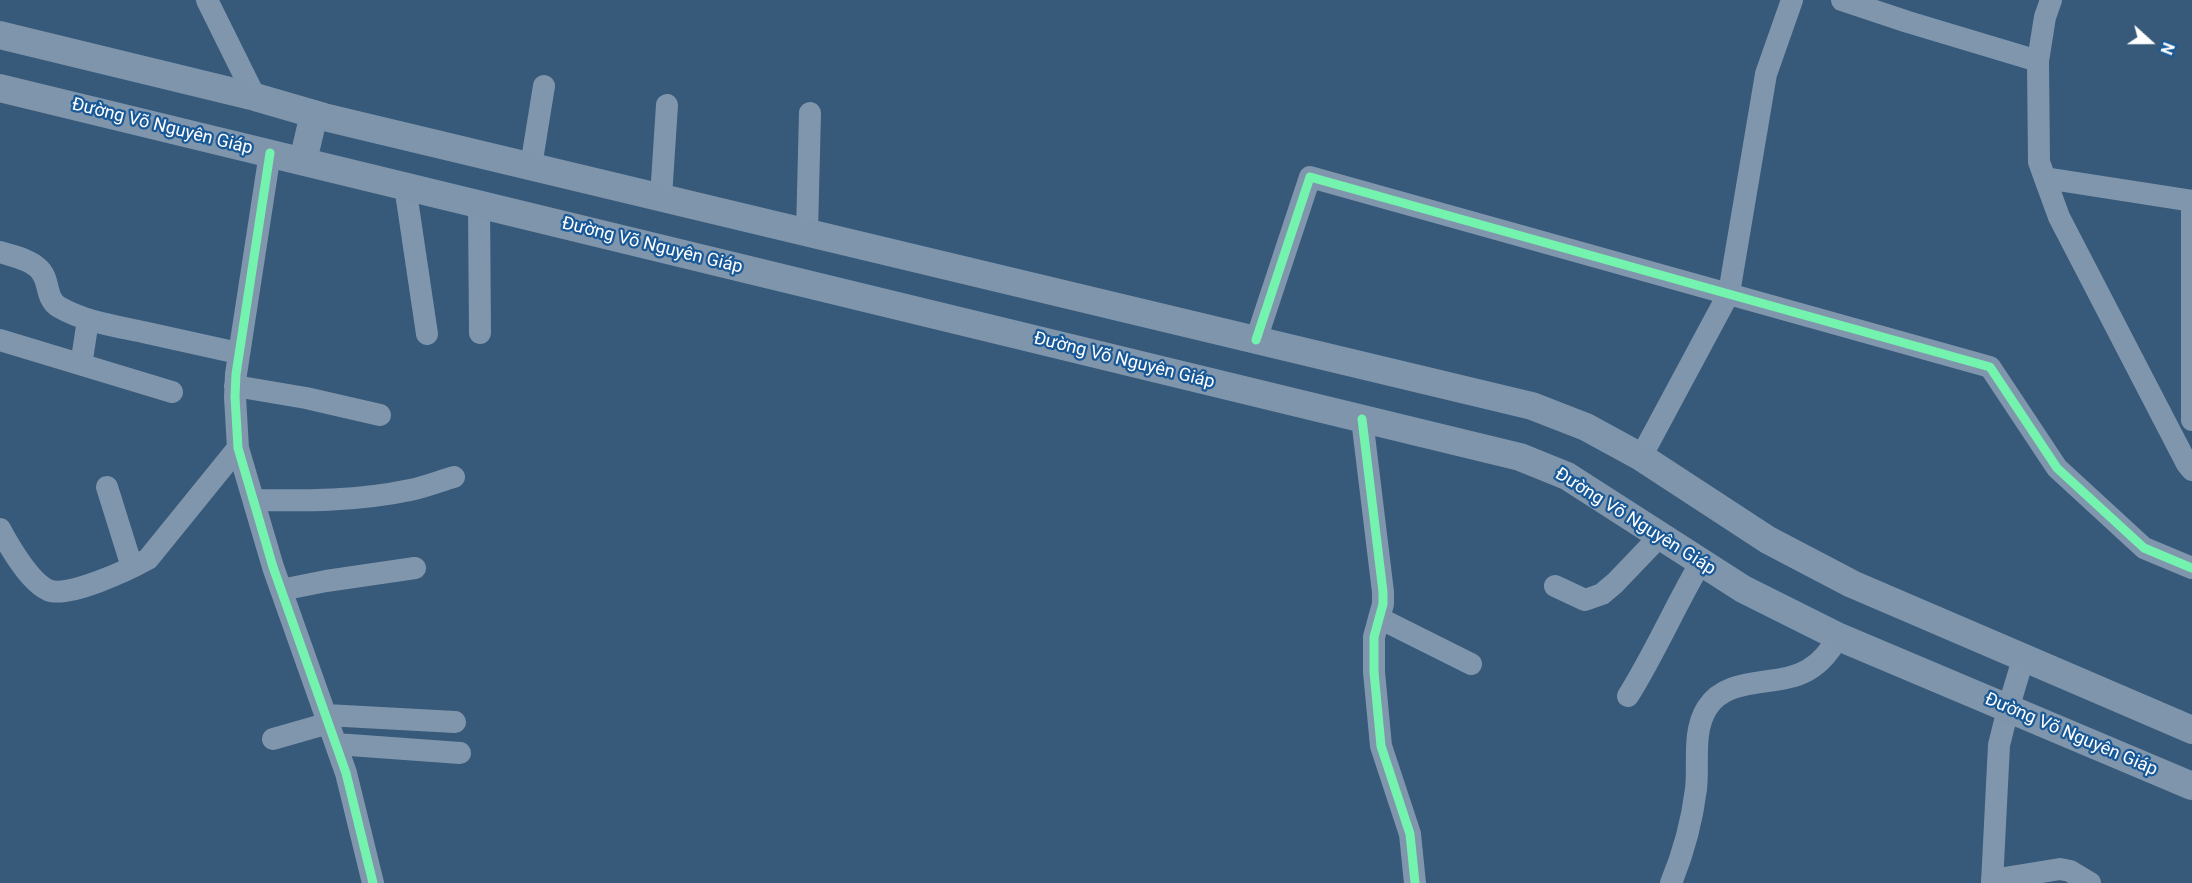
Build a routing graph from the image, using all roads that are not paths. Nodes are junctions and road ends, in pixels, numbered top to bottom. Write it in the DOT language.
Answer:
graph roads {
  1 [pos="207,0"];
  2 [pos="1792,0"];
  3 [pos="1842,0"];
  4 [pos="2051,0"];
  5 [pos="0,35"];
  6 [pos="2038,61"];
  7 [pos="543,86"];
  8 [pos="0,88"];
  9 [pos="255,98"];
  10 [pos="667,105"];
  11 [pos="810,113"];
  12 [pos="314,114"];
  13 [pos="270,153"];
  14 [pos="303,161"];
  15 [pos="531,166"];
  16 [pos="2045,178"];
  17 [pos="405,186"];
  18 [pos="662,197"];
  19 [pos="2192,201"];
  20 [pos="479,204"];
  21 [pos="807,232"];
  22 [pos="0,252"];
  23 [pos="1730,293"];
  24 [pos="88,320"];
  25 [pos="480,333"];
  26 [pos="427,334"];
  27 [pos="0,340"];
  28 [pos="1257,340"];
  29 [pos="238,353"];
  30 [pos="2192,357"];
  31 [pos="82,359"];
  32 [pos="235,386"];
  33 [pos="172,392"];
  34 [pos="380,415"];
  35 [pos="1362,419"];
  36 [pos="2192,420"];
  37 [pos="238,448"];
  38 [pos="1641,457"];
  39 [pos="2192,470"];
  40 [pos="454,477"];
  41 [pos="107,487"];
  42 [pos="254,500"];
  43 [pos="0,529"];
  44 [pos="1659,536"];
  45 [pos="7,559"];
  46 [pos="1701,562"];
  47 [pos="132,567"];
  48 [pos="415,568"];
  49 [pos="2192,568"];
  50 [pos="1555,586"];
  51 [pos="281,590"];
  52 [pos="1379,618"];
  53 [pos="1839,636"];
  54 [pos="2024,657"];
  55 [pos="1471,664"];
  56 [pos="1628,696"];
  57 [pos="2008,709"];
  58 [pos="454,722"];
  59 [pos="330,727"];
  60 [pos="2192,730"];
  61 [pos="273,739"];
  62 [pos="460,753"];
  63 [pos="2192,786"];
  64 [pos="1992,882"];
  65 [pos="373,883"];
  66 [pos="1415,883"];
  67 [pos="1671,883"];
  68 [pos="2090,883"];
  1 -- 9 [label="street"];
  2 -- 23 [label="street"];
  3 -- 6 [label="street"];
  4 -- 6 [label="street"];
  5 -- 9 [label="main road"];
  6 -- 16 [label="street"];
  7 -- 15 [label="street"];
  8 -- 13 [label="main road, Đường Võ Nguyên Giáp"];
  9 -- 12 [label="main road"];
  10 -- 18 [label="street"];
  11 -- 21 [label="street"];
  12 -- 14 [label="main road"];
  12 -- 15 [label="main road"];
  13 -- 14 [label="main road, Đường Võ Nguyên Giáp"];
  13 -- 29 [label="street"];
  14 -- 17 [label="main road, Đường Võ Nguyên Giáp"];
  15 -- 18 [label="main road"];
  16 -- 19 [label="street"];
  16 -- 39 [label="street"];
  17 -- 20 [label="main road, Đường Võ Nguyên Giáp"];
  17 -- 26 [label="street"];
  18 -- 21 [label="main road"];
  19 -- 30 [label="street"];
  20 -- 25 [label="street"];
  20 -- 35 [label="main road, Đường Võ Nguyên Giáp"];
  21 -- 28 [label="main road"];
  22 -- 24 [label="street"];
  23 -- 28 [label="street"];
  23 -- 38 [label="street"];
  23 -- 49 [label="street"];
  24 -- 29 [label="street"];
  24 -- 31 [label="street"];
  27 -- 33 [label="street"];
  28 -- 38 [label="main road"];
  29 -- 32 [label="street"];
  30 -- 36 [label="street"];
  32 -- 34 [label="street"];
  32 -- 37 [label="street"];
  35 -- 44 [label="main road, Đường Võ Nguyên Giáp"];
  35 -- 52 [label="street"];
  37 -- 42 [label="street"];
  37 -- 47 [label="street"];
  38 -- 54 [label="main road"];
  40 -- 42 [label="street"];
  41 -- 47 [label="street"];
  42 -- 51 [label="street"];
  43 -- 45 [label="street"];
  44 -- 46 [label="main road, Đường Võ Nguyên Giáp"];
  44 -- 50 [label="street"];
  45 -- 47 [label="street"];
  46 -- 53 [label="main road, Đường Võ Nguyên Giáp"];
  46 -- 56 [label="street"];
  48 -- 51 [label="street"];
  51 -- 59 [label="street"];
  52 -- 55 [label="street"];
  52 -- 66 [label="street"];
  53 -- 57 [label="main road, Đường Võ Nguyên Giáp"];
  53 -- 67 [label="street"];
  54 -- 57 [label="street"];
  54 -- 60 [label="main road"];
  57 -- 63 [label="main road, Đường Võ Nguyên Giáp"];
  57 -- 64 [label="street"];
  58 -- 59 [label="street"];
  59 -- 61 [label="street"];
  59 -- 62 [label="street"];
  59 -- 65 [label="street"];
  64 -- 68 [label="street"];
}
